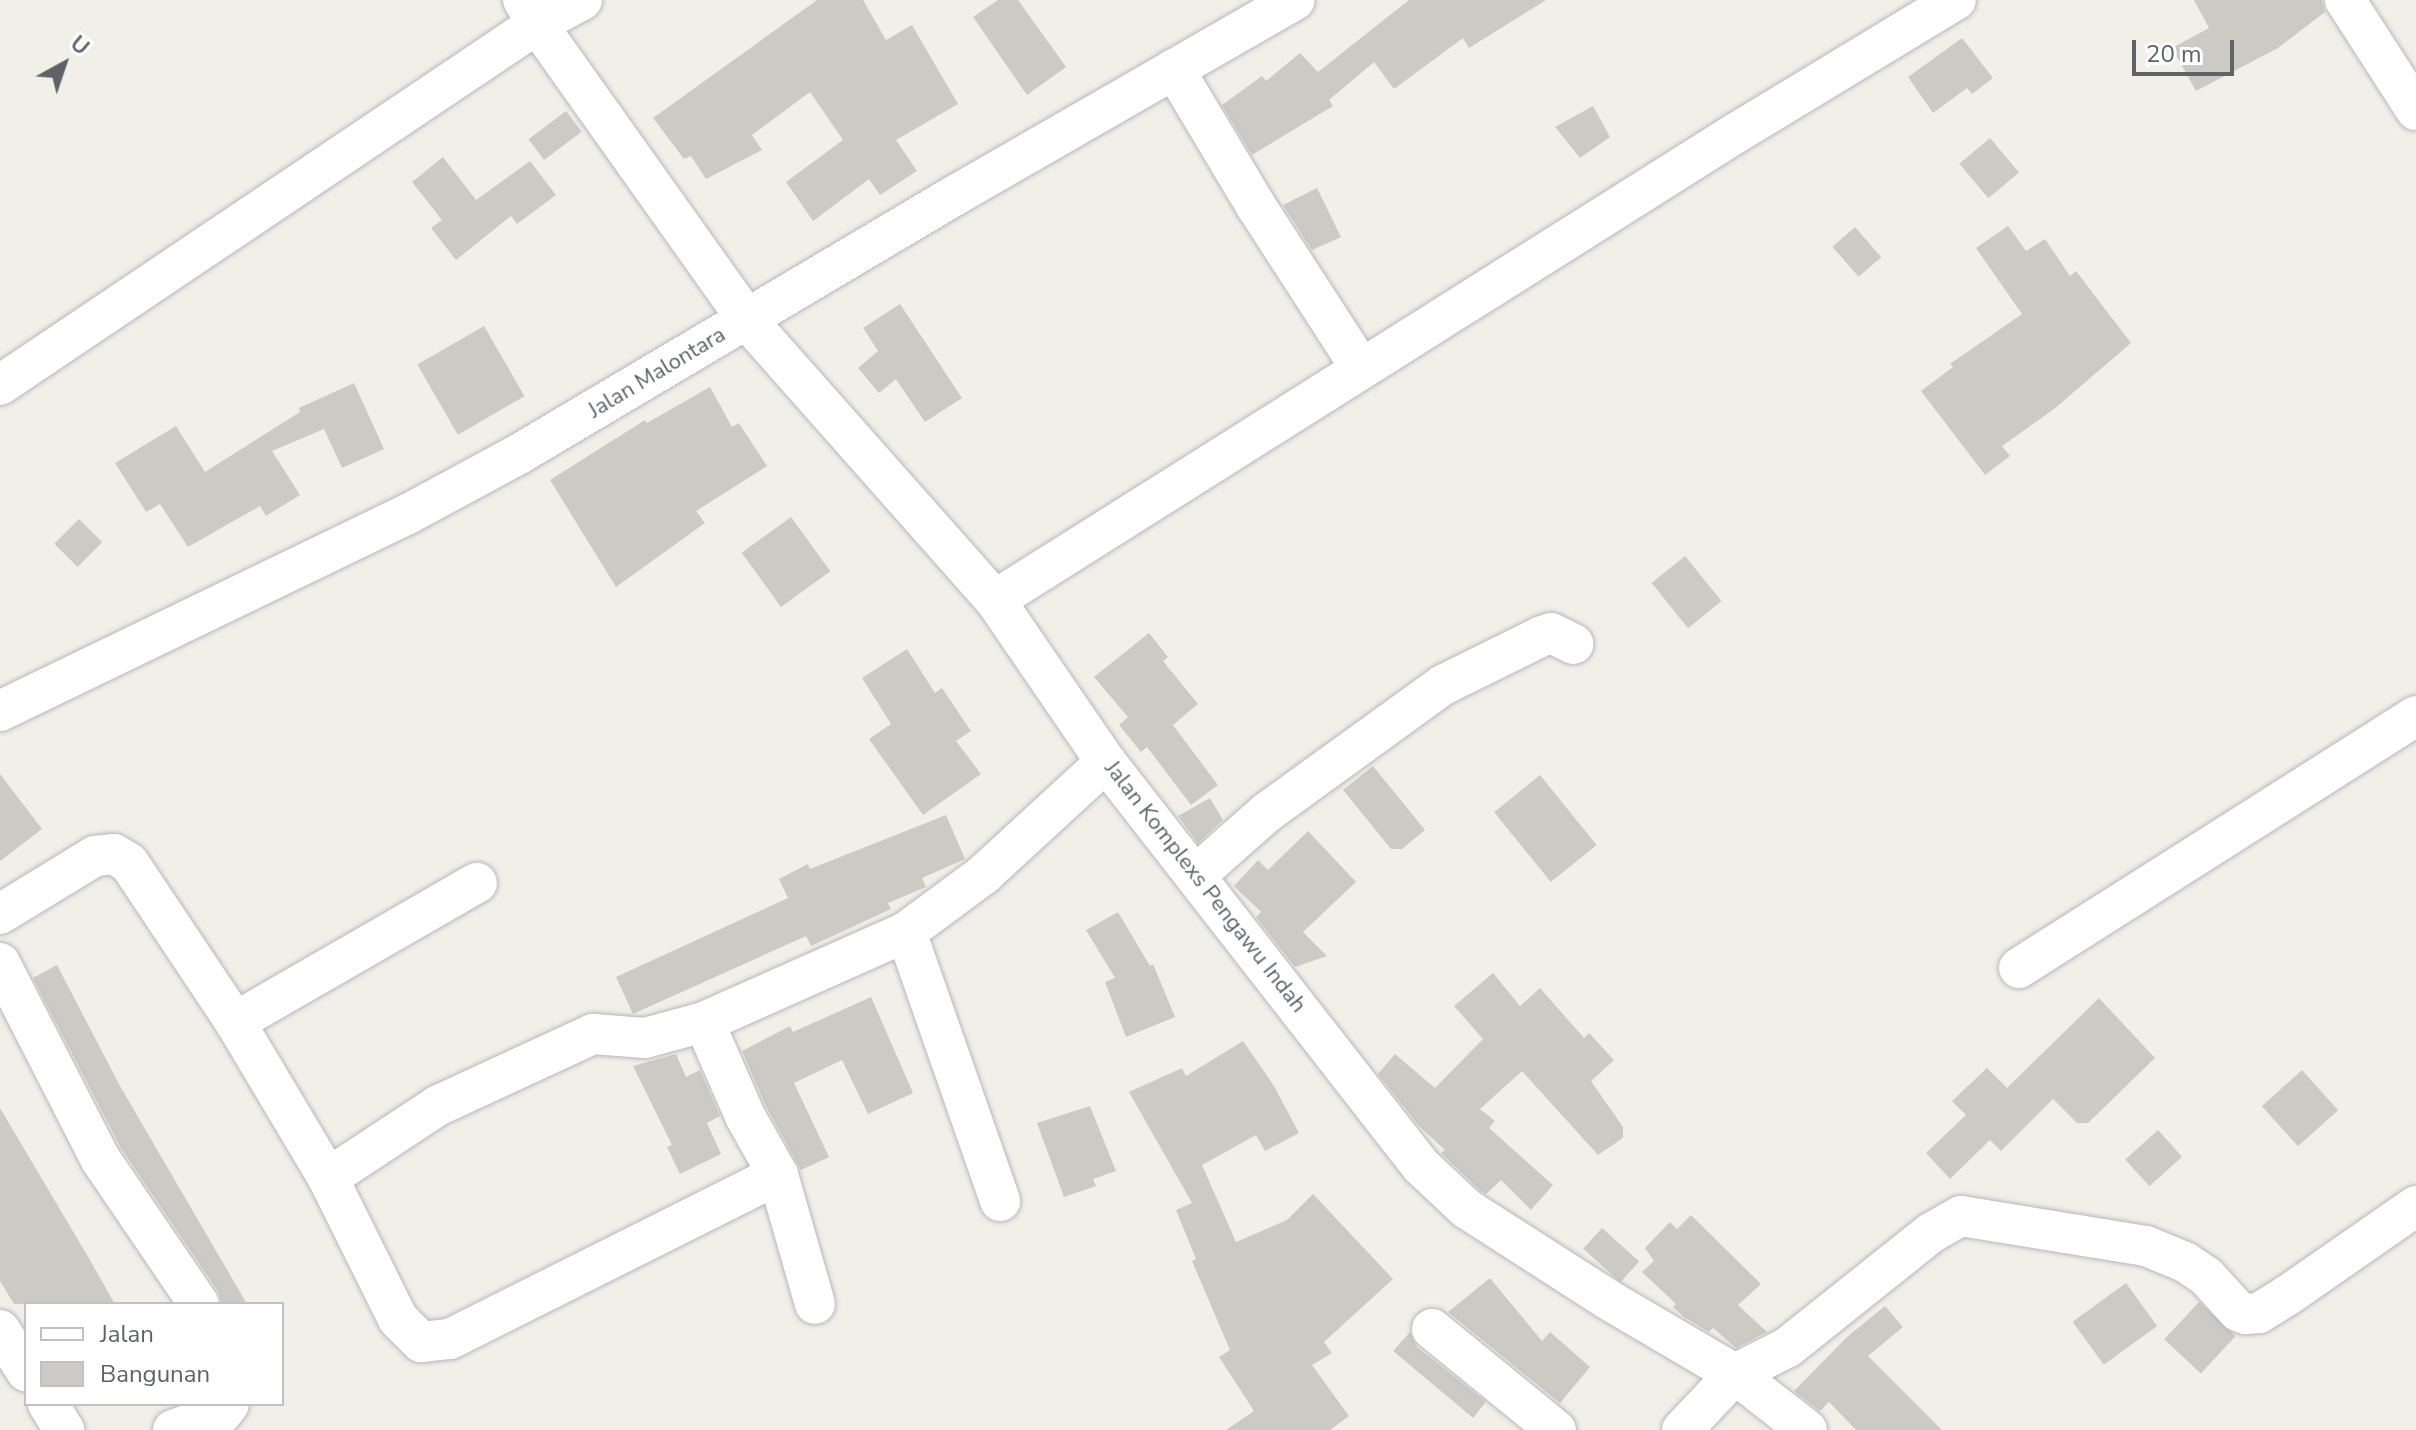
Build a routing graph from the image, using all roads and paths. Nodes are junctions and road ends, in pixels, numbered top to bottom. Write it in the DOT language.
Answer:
graph roads {
  1 [pos="582,0"];
  2 [pos="1956,0"];
  3 [pos="2345,0"];
  4 [pos="1289,1"];
  5 [pos="530,12"];
  6 [pos="1174,69"];
  7 [pos="2416,110"];
  8 [pos="747,320"];
  9 [pos="1360,367"];
  10 [pos="0,385"];
  11 [pos="995,600"];
  12 [pos="1574,644"];
  13 [pos="0,711"];
  14 [pos="2416,716"];
  15 [pos="1106,762"];
  16 [pos="1196,875"];
  17 [pos="477,883"];
  18 [pos="0,914"];
  19 [pos="906,932"];
  20 [pos="0,963"];
  21 [pos="2019,968"];
  22 [pos="235,1022"];
  23 [pos="704,1022"];
  24 [pos="778,1175"];
  25 [pos="328,1178"];
  26 [pos="1000,1201"];
  27 [pos="2416,1206"];
  28 [pos="198,1302"];
  29 [pos="815,1304"];
  30 [pos="1432,1329"];
  31 [pos="0,1331"];
  32 [pos="24,1368"];
  33 [pos="1735,1374"];
  34 [pos="49,1406"];
  35 [pos="227,1406"];
  36 [pos="64,1430"];
  37 [pos="173,1430"];
  38 [pos="1556,1430"];
  39 [pos="1682,1430"];
  40 [pos="1807,1430"];
  1 -- 5 [label="street"];
  2 -- 9 [label="street"];
  3 -- 7 [label="street"];
  4 -- 6 [label="street, Jalan Malontara"];
  5 -- 8 [label="street, Jalan Komplexs Pengawu Indah"];
  5 -- 10 [label="street"];
  6 -- 8 [label="street, Jalan Malontara"];
  6 -- 9 [label="street"];
  8 -- 11 [label="street, Jalan Komplexs Pengawu Indah"];
  8 -- 13 [label="street, Jalan Malontara"];
  9 -- 11 [label="street"];
  11 -- 15 [label="street, Jalan Komplexs Pengawu Indah"];
  12 -- 16 [label="street"];
  14 -- 21 [label="street"];
  15 -- 16 [label="street, Jalan Komplexs Pengawu Indah"];
  15 -- 19 [label="street"];
  16 -- 33 [label="street, Jalan Komplexs Pengawu Indah"];
  17 -- 22 [label="street"];
  18 -- 22 [label="street"];
  19 -- 23 [label="street"];
  19 -- 26 [label="street"];
  20 -- 28 [label="street"];
  22 -- 25 [label="street"];
  23 -- 24 [label="street"];
  23 -- 25 [label="street"];
  24 -- 25 [label="street"];
  24 -- 29 [label="street"];
  27 -- 33 [label="street"];
  30 -- 38 [label="street"];
  31 -- 32 [label="street"];
  33 -- 39 [label="street"];
  33 -- 40 [label="street, Jalan Komplexs Pengawu Indah"];
  34 -- 36 [label="street"];
  35 -- 37 [label="street"];
}
